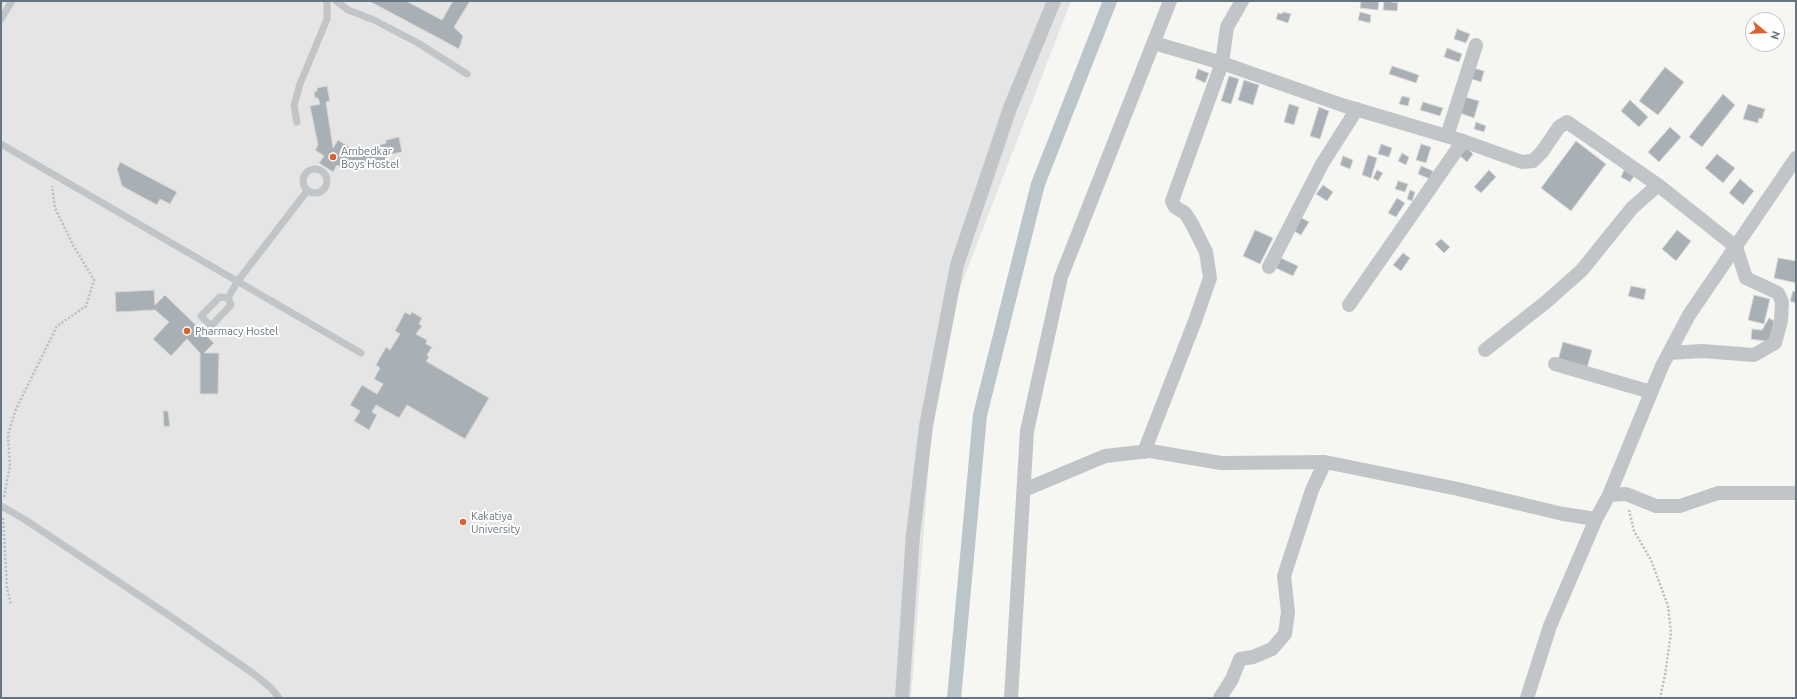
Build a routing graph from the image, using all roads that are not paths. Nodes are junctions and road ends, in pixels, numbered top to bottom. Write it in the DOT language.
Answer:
graph roads {
  1 [pos="12,1"];
  2 [pos="327,1"];
  3 [pos="336,1"];
  4 [pos="1054,1"];
  5 [pos="1170,1"];
  6 [pos="1242,1"];
  7 [pos="1,19"];
  8 [pos="1154,43"];
  9 [pos="1476,45"];
  10 [pos="1222,64"];
  11 [pos="467,74"];
  12 [pos="1356,109"];
  13 [pos="297,122"];
  14 [pos="1447,136"];
  15 [pos="1463,141"];
  16 [pos="1,144"];
  17 [pos="1796,158"];
  18 [pos="1658,185"];
  19 [pos="307,192"];
  20 [pos="1736,247"];
  21 [pos="1269,267"];
  22 [pos="237,282"];
  23 [pos="228,298"];
  24 [pos="1349,305"];
  25 [pos="1485,350"];
  26 [pos="361,353"];
  27 [pos="1669,353"];
  28 [pos="1555,364"];
  29 [pos="1651,392"];
  30 [pos="1144,452"];
  31 [pos="1325,462"];
  32 [pos="1024,490"];
  33 [pos="1796,493"];
  34 [pos="1609,495"];
  35 [pos="2,506"];
  36 [pos="1596,519"];
  37 [pos="279,698"];
  38 [pos="902,698"];
  39 [pos="1011,698"];
  40 [pos="1220,698"];
  41 [pos="1527,698"];
  1 -- 7 [label="lane"];
  2 -- 13 [label="lane"];
  3 -- 11 [label="lane"];
  4 -- 38 [label="street"];
  5 -- 8 [label="street"];
  6 -- 10 [label="street"];
  8 -- 10 [label="street"];
  8 -- 32 [label="street"];
  9 -- 14 [label="street"];
  10 -- 12 [label="street"];
  10 -- 30 [label="street"];
  12 -- 14 [label="street"];
  12 -- 21 [label="street"];
  14 -- 15 [label="street"];
  15 -- 18 [label="street"];
  15 -- 24 [label="street"];
  16 -- 22 [label="lane"];
  17 -- 20 [label="street"];
  18 -- 20 [label="street"];
  18 -- 25 [label="street"];
  19 -- 22 [label="lane"];
  20 -- 27 [label="street"];
  20 -- 27 [label="street"];
  22 -- 23 [label="lane"];
  22 -- 26 [label="lane"];
  27 -- 29 [label="street"];
  28 -- 29 [label="street"];
  29 -- 34 [label="street"];
  30 -- 31 [label="street"];
  30 -- 32 [label="street"];
  31 -- 36 [label="street"];
  31 -- 40 [label="street"];
  32 -- 39 [label="street"];
  33 -- 34 [label="street"];
  34 -- 36 [label="street"];
  35 -- 37 [label="lane"];
  36 -- 41 [label="street"];
}
